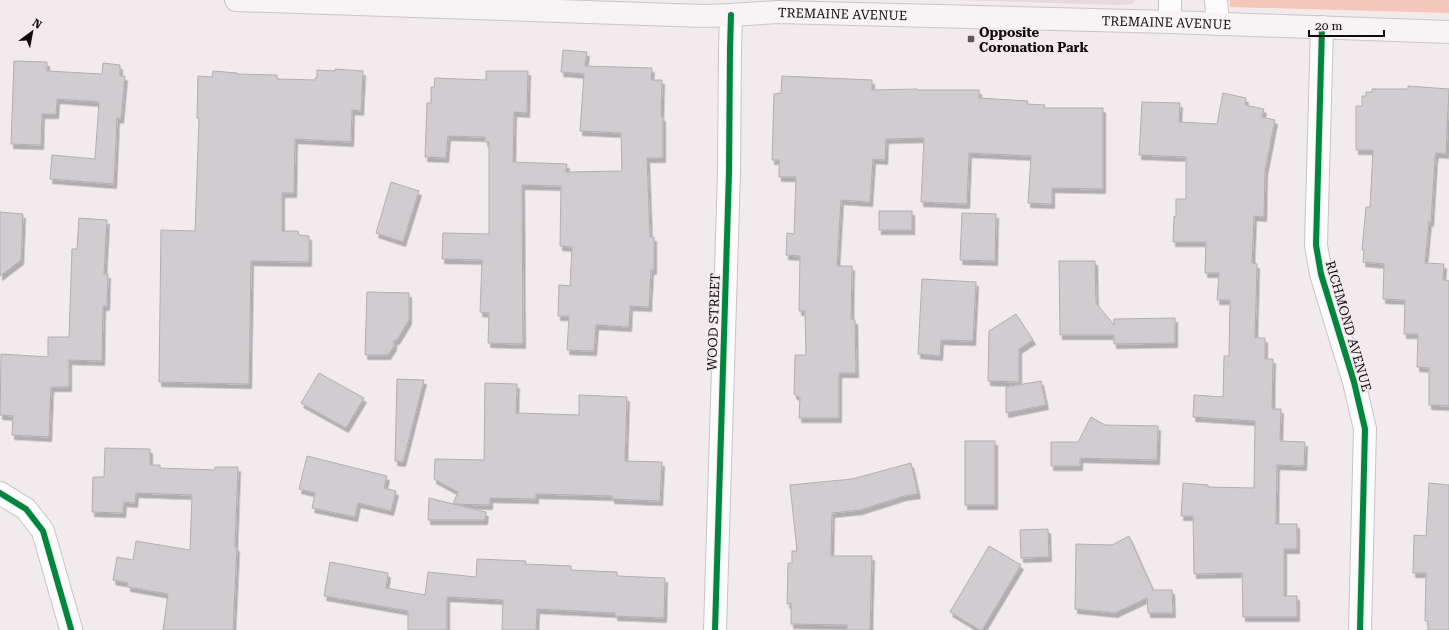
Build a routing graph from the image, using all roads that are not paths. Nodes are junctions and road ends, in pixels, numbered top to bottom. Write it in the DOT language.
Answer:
graph roads {
  1 [pos="236,0"];
  2 [pos="1170,0"];
  3 [pos="1216,0"];
  4 [pos="731,15"];
  5 [pos="1170,22"];
  6 [pos="1218,24"];
  7 [pos="1322,27"];
  8 [pos="1449,32"];
  9 [pos="0,493"];
  10 [pos="71,628"];
  11 [pos="715,630"];
  12 [pos="1360,630"];
  1 -- 4 [label="main road, TREMAINE AVENUE"];
  2 -- 5 [label="street"];
  3 -- 6 [label="street"];
  4 -- 5 [label="main road, TREMAINE AVENUE"];
  4 -- 11 [label="street, WOOD STREET"];
  5 -- 6 [label="main road, TREMAINE AVENUE"];
  6 -- 7 [label="main road, TREMAINE AVENUE"];
  7 -- 8 [label="main road, TREMAINE AVENUE"];
  7 -- 12 [label="street, RICHMOND AVENUE"];
  9 -- 10 [label="street"];
}
